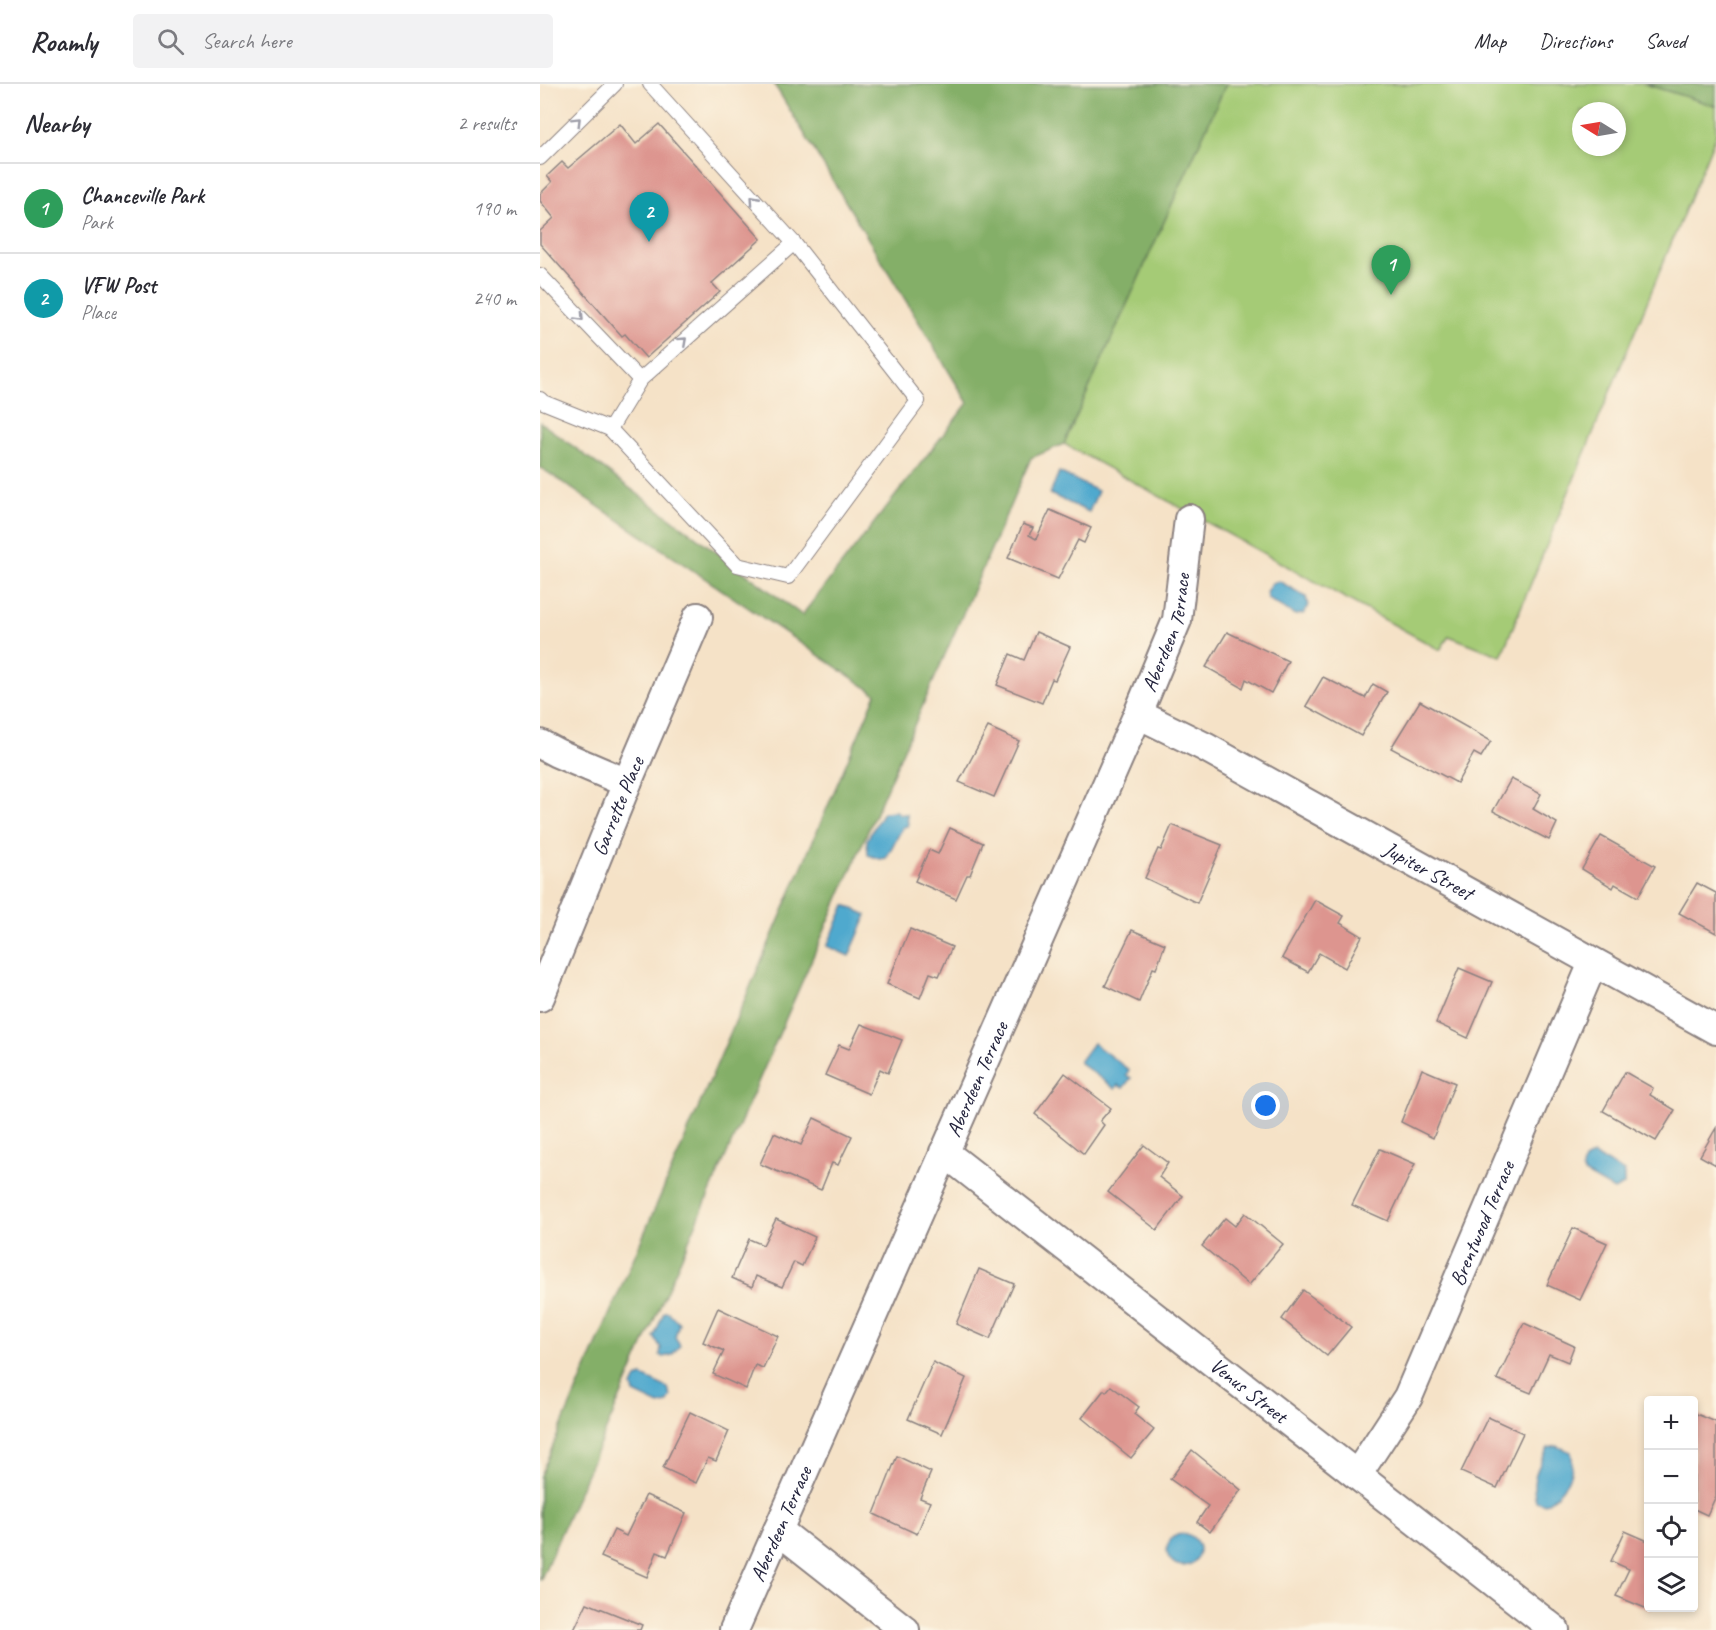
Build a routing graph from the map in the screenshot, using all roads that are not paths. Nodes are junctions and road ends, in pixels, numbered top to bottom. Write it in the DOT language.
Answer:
graph roads {
  1 [pos="615,84"];
  2 [pos="650,84"];
  3 [pos="540,158"];
  4 [pos="794,243"];
  5 [pos="540,275"];
  6 [pos="640,380"];
  7 [pos="540,399"];
  8 [pos="610,429"];
  9 [pos="1189,519"];
  10 [pos="698,617"];
  11 [pos="1138,714"];
  12 [pos="540,744"];
  13 [pos="627,783"];
  14 [pos="1593,963"];
  15 [pos="540,997"];
  16 [pos="1716,1030"];
  17 [pos="944,1152"];
  18 [pos="1357,1475"];
  19 [pos="778,1530"];
  20 [pos="734,1630"];
  21 [pos="905,1630"];
  22 [pos="1554,1630"];
  3 -- 1 [label="lane, one-way"];
  4 -- 2 [label="lane, one-way"];
  6 -- 4 [label="lane, one-way"];
  4 -- 8 [label="lane"];
  5 -- 6 [label="lane, one-way"];
  6 -- 8 [label="lane"];
  7 -- 8 [label="lane"];
  9 -- 11 [label="street, Aberdeen Terrace"];
  10 -- 13 [label="street, Garrette Place"];
  11 -- 14 [label="street, Jupiter Street"];
  11 -- 17 [label="street, Aberdeen Terrace"];
  12 -- 13 [label="street"];
  13 -- 15 [label="street, Garrette Place"];
  14 -- 16 [label="street, Jupiter Street"];
  14 -- 18 [label="street, Brentwood Terrace"];
  17 -- 18 [label="street, Venus Street"];
  17 -- 19 [label="street, Aberdeen Terrace"];
  18 -- 22 [label="street, Venus Street"];
  19 -- 20 [label="street, Aberdeen Terrace"];
  19 -- 21 [label="street"];
}
